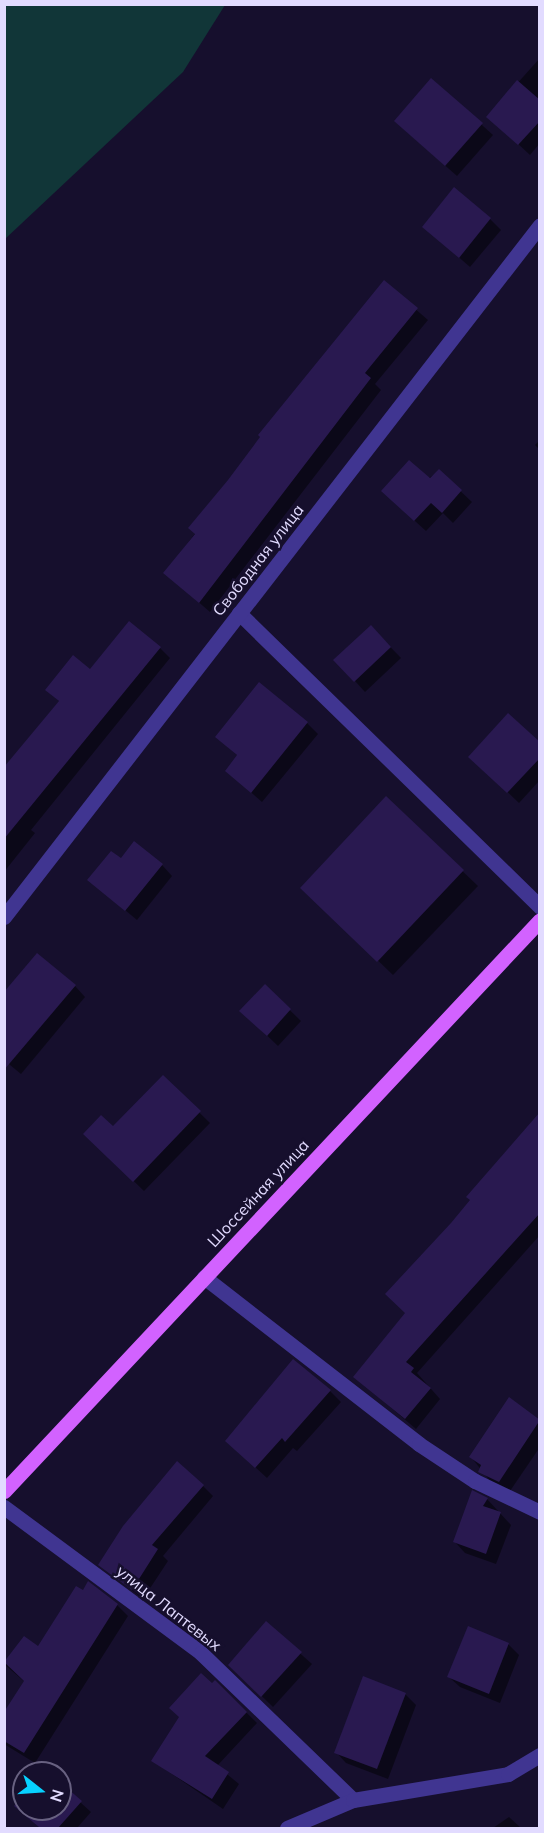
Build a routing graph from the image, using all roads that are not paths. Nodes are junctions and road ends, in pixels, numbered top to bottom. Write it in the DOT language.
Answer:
graph roads {
  1 [pos="540,225"];
  2 [pos="239,613"];
  3 [pos="540,907"];
  4 [pos="4,917"];
  5 [pos="540,920"];
  6 [pos="204,1276"];
  7 [pos="4,1491"];
  8 [pos="4,1507"];
  9 [pos="540,1512"];
  10 [pos="540,1755"];
  11 [pos="353,1800"];
  12 [pos="287,1828"];
  1 -- 2 [label="street, Свободная улица"];
  2 -- 3 [label="street"];
  2 -- 4 [label="street, Свободная улица"];
  5 -- 6 [label="main road, Шоссейная улица"];
  6 -- 7 [label="main road, Шоссейная улица"];
  6 -- 9 [label="street"];
  8 -- 11 [label="street, улица Лаптевых"];
  10 -- 11 [label="street"];
  11 -- 12 [label="street"];
}
